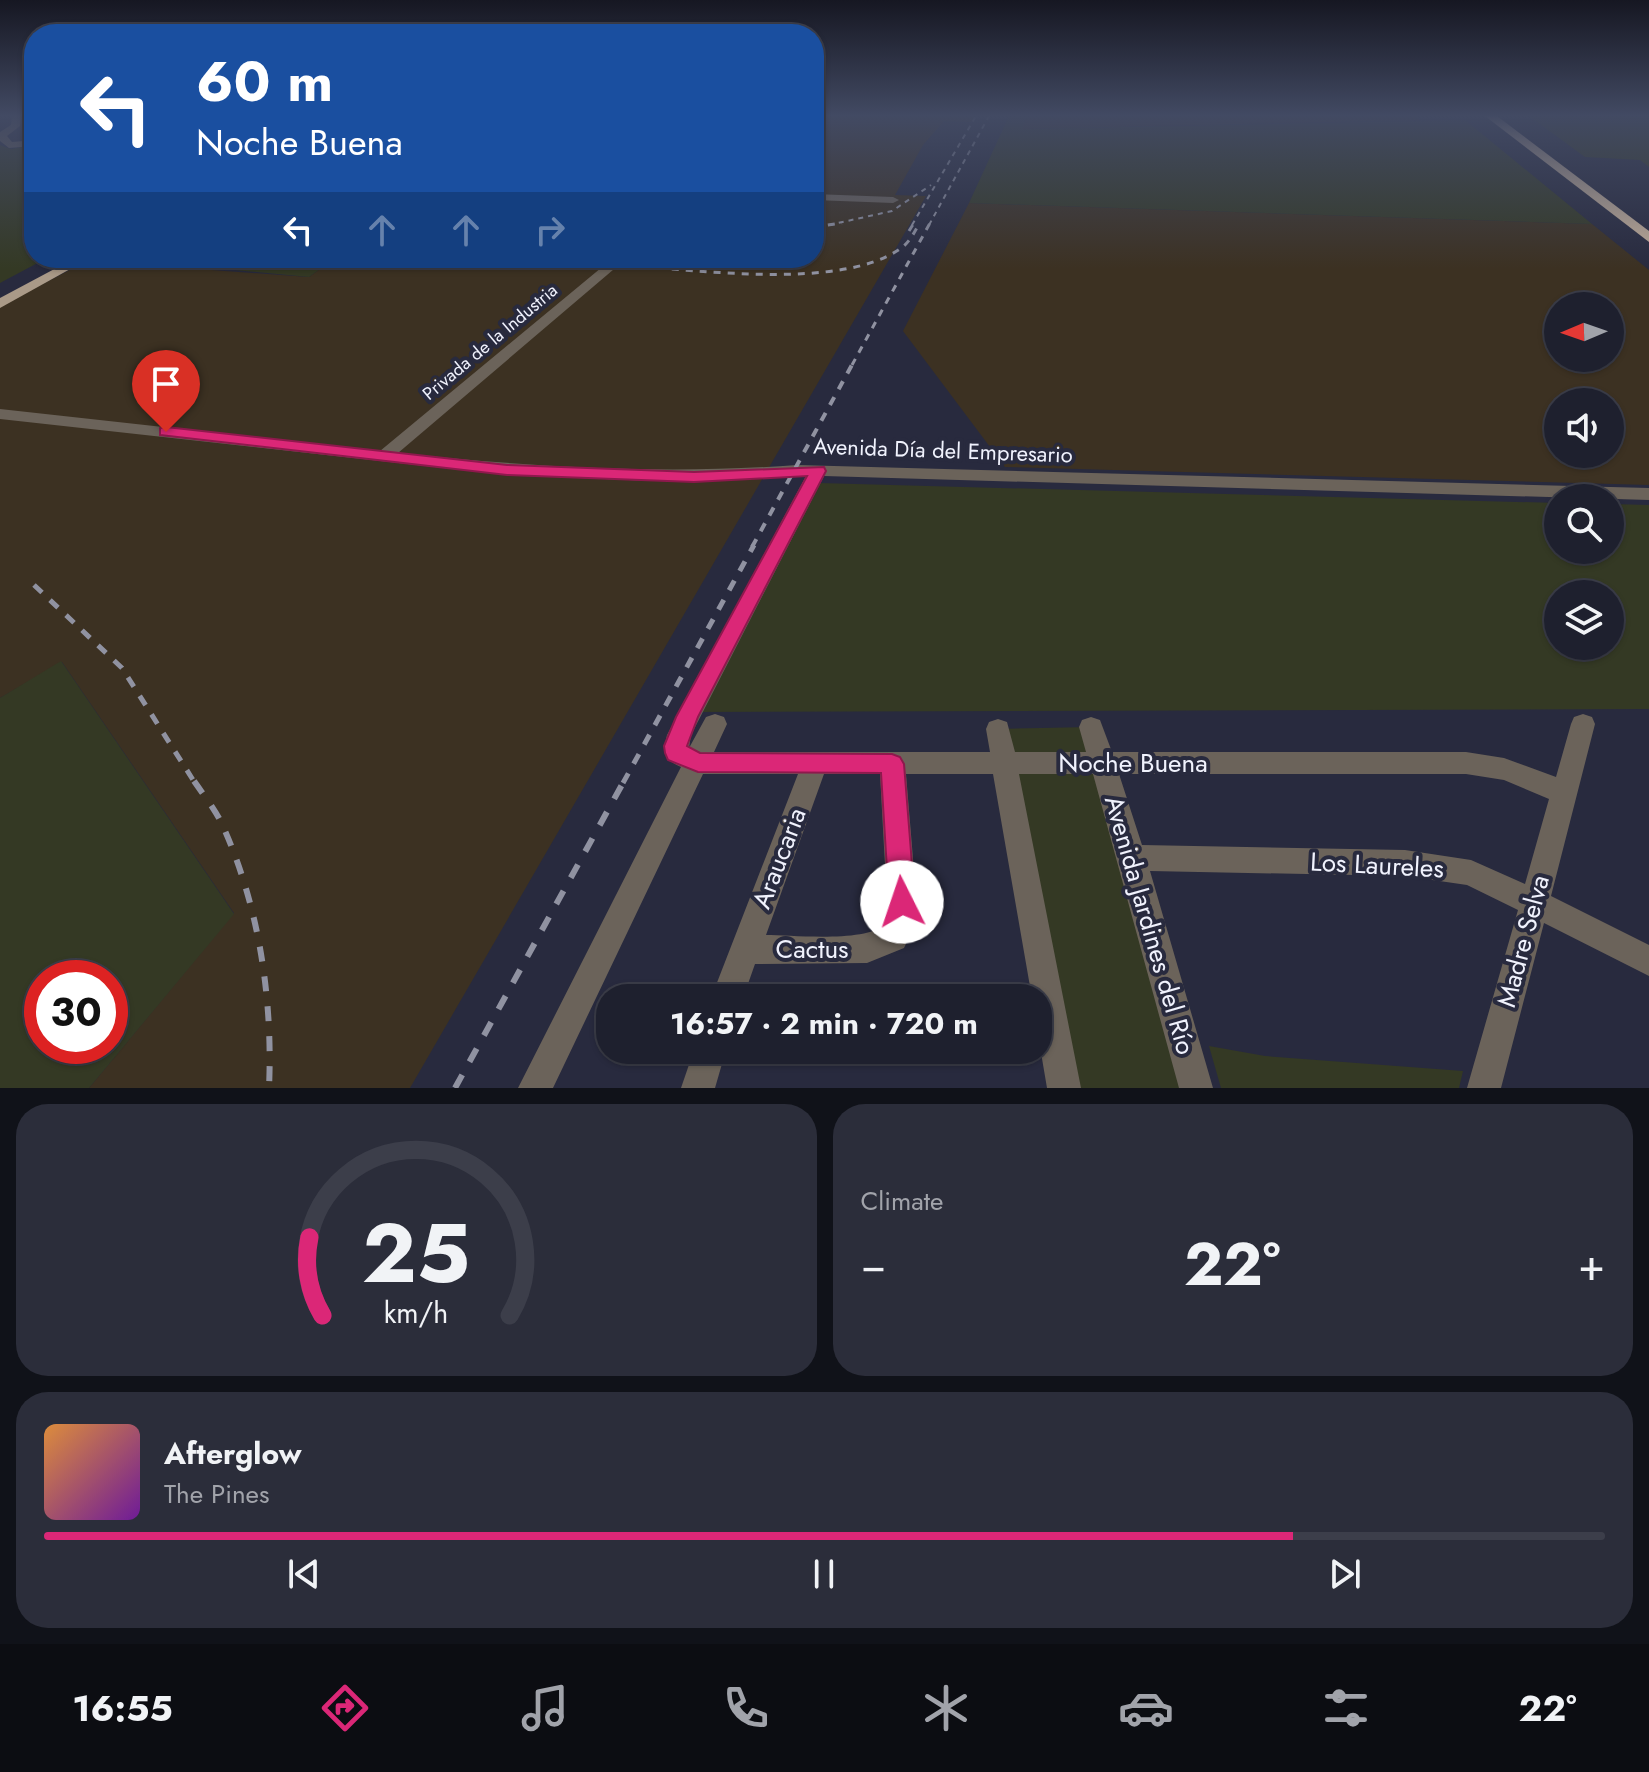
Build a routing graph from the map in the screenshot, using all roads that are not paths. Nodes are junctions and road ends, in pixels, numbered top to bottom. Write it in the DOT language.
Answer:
graph roads {
  1 [pos="1556,167"];
  2 [pos="1579,167"];
  3 [pos="1613,192"];
  4 [pos="824,197"];
  5 [pos="893,200"];
  6 [pos="1649,238"];
  7 [pos="44,268"];
  8 [pos="66,268"];
  9 [pos="609,268"];
  10 [pos="0,292"];
  11 [pos="0,304"];
  12 [pos="0,414"];
  13 [pos="385,455"];
  14 [pos="818,471"];
  15 [pos="1649,494"];
  16 [pos="715,724"];
  17 [pos="1583,724"];
  18 [pos="1091,727"];
  19 [pos="998,729"];
  20 [pos="1103,762"];
  21 [pos="698,763"];
  22 [pos="1004,763"];
  23 [pos="815,764"];
  24 [pos="892,764"];
  25 [pos="1563,793"];
  26 [pos="1132,858"];
  27 [pos="1533,902"];
  28 [pos="744,949"];
  29 [pos="1649,961"];
  30 [pos="732,984"];
  31 [pos="706,1064"];
  32 [pos="535,1088"];
  33 [pos="698,1088"];
  34 [pos="1064,1088"];
  35 [pos="1196,1088"];
  36 [pos="1484,1088"];
  1 -- 6 [label="highway"];
  2 -- 3 [label="highway"];
  4 -- 5 [label="street"];
  7 -- 10 [label="main road"];
  8 -- 11 [label="main road"];
  9 -- 13 [label="street, Privada de la Industria"];
  12 -- 13 [label="street, Avenida Día del Empresario"];
  13 -- 14 [label="street, Avenida Día del Empresario"];
  14 -- 15 [label="street, Avenida Día del Empresario"];
  14 -- 21 [label="street"];
  16 -- 21 [label="street"];
  17 -- 25 [label="street, Madre Selva"];
  18 -- 20 [label="street, Avenida Jardines del Río"];
  19 -- 22 [label="street"];
  20 -- 22 [label="street, Noche Buena"];
  20 -- 25 [label="street, Noche Buena"];
  20 -- 26 [label="street, Avenida Jardines del Río"];
  21 -- 23 [label="street, Noche Buena"];
  21 -- 32 [label="street"];
  22 -- 24 [label="street, Noche Buena"];
  22 -- 34 [label="street"];
  23 -- 24 [label="street, Noche Buena"];
  23 -- 28 [label="street, Araucaria"];
  24 -- 28 [label="street, Cactus"];
  25 -- 27 [label="street, Madre Selva"];
  26 -- 27 [label="street, Los Laureles"];
  26 -- 35 [label="street, Avenida Jardines del Río"];
  27 -- 29 [label="street, Los Laureles"];
  27 -- 36 [label="street, Madre Selva"];
  28 -- 30 [label="street, Araucaria"];
  31 -- 33 [label="street"];
}
